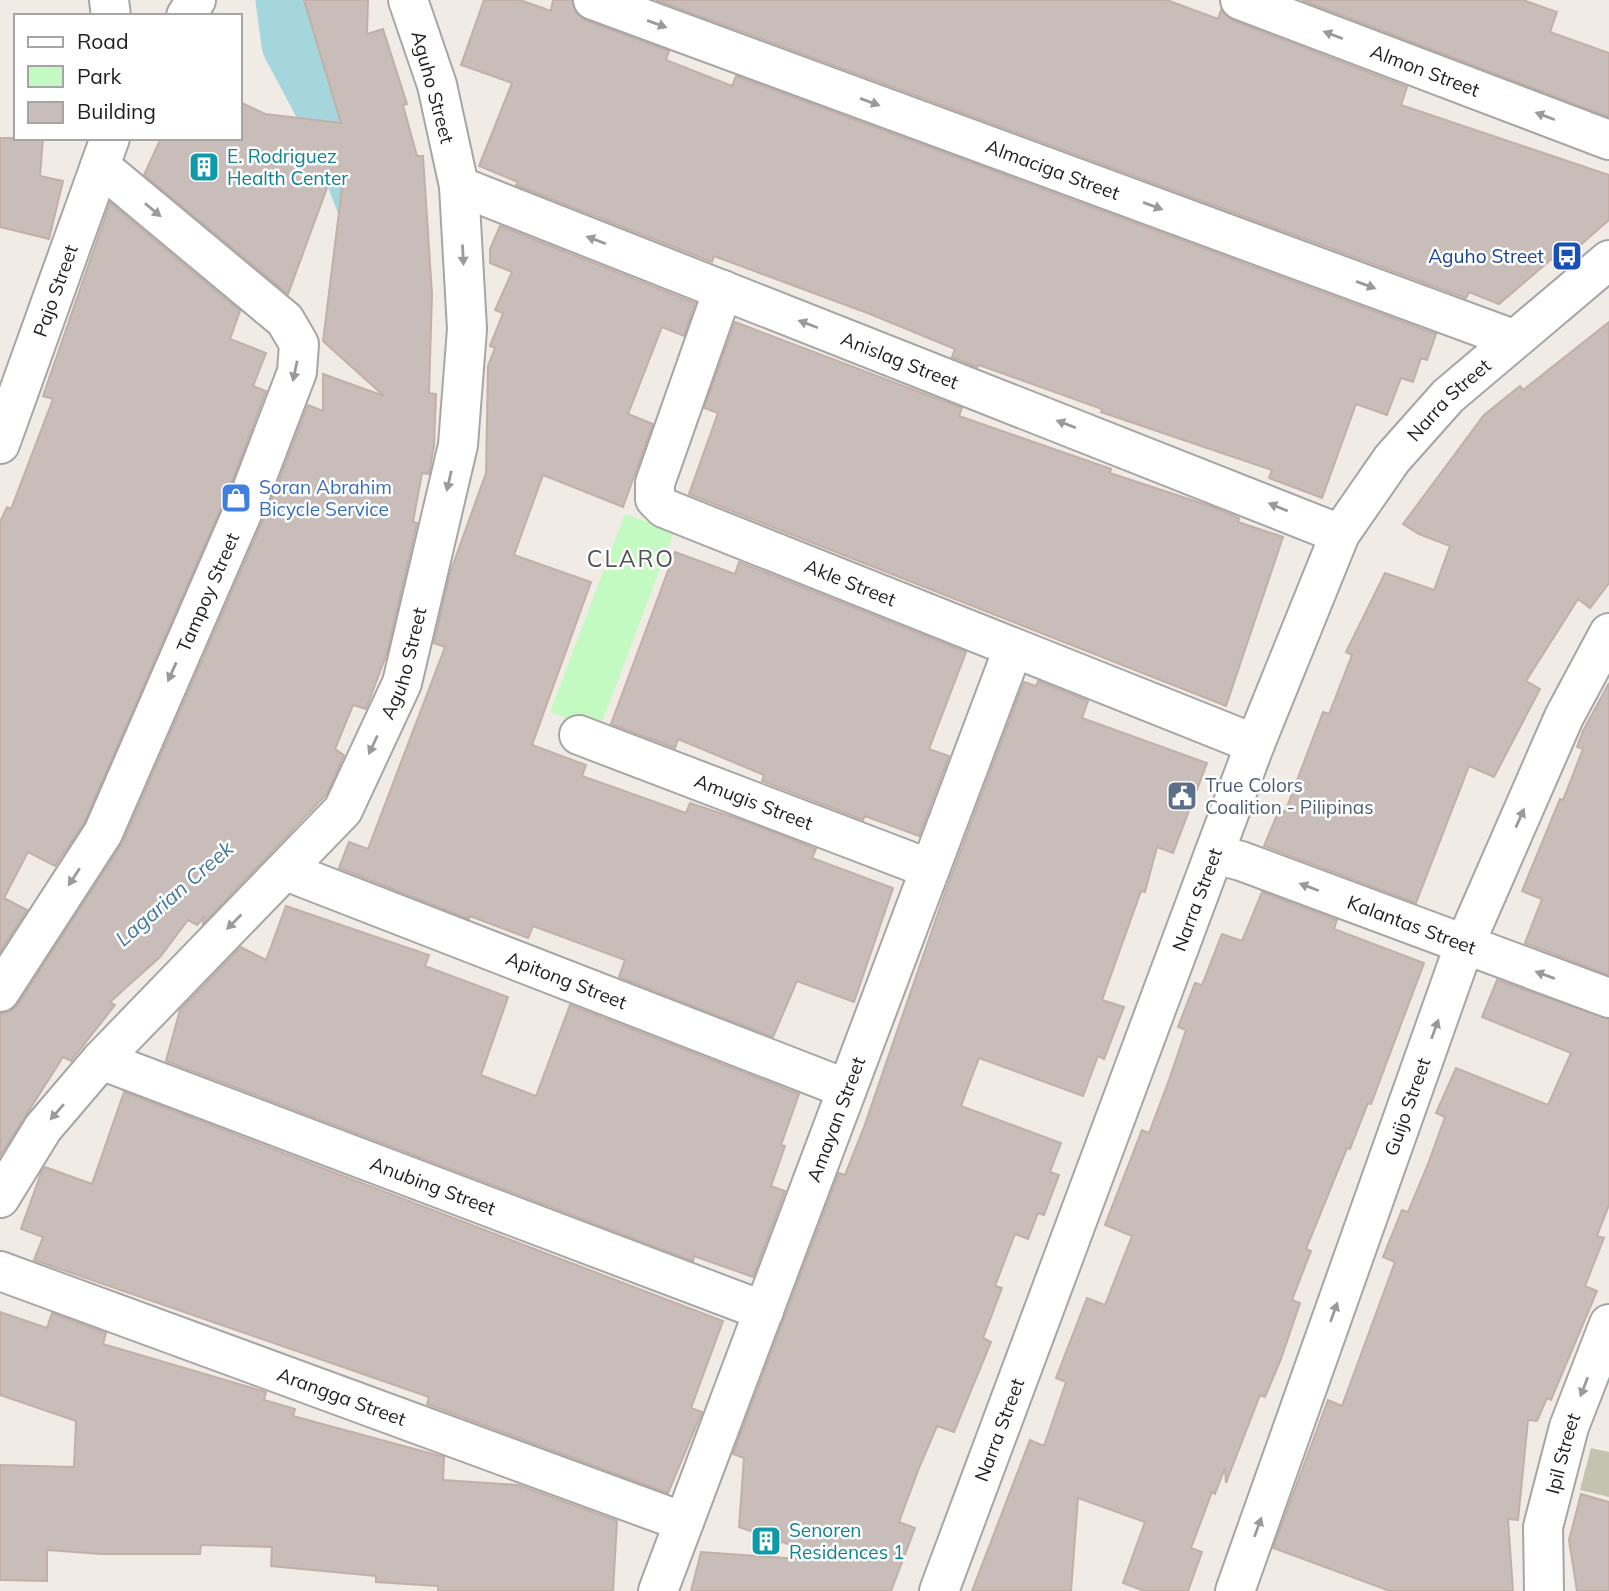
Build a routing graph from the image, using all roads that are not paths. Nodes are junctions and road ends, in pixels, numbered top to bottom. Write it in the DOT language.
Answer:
graph roads {
  1 [pos="408,0"];
  2 [pos="593,0"];
  3 [pos="1240,0"];
  4 [pos="1609,140"];
  5 [pos="105,152"];
  6 [pos="459,186"];
  7 [pos="1609,260"];
  8 [pos="723,290"];
  9 [pos="1513,339"];
  10 [pos="0,444"];
  11 [pos="1340,534"];
  12 [pos="1609,633"];
  13 [pos="1013,649"];
  14 [pos="579,735"];
  15 [pos="1255,744"];
  16 [pos="1214,854"];
  17 [pos="930,869"];
  18 [pos="286,870"];
  19 [pos="1464,946"];
  20 [pos="0,992"];
  21 [pos="1609,998"];
  22 [pos="102,1060"];
  23 [pos="847,1088"];
  24 [pos="0,1198"];
  25 [pos="0,1271"];
  26 [pos="764,1311"];
  27 [pos="1609,1324"];
  28 [pos="684,1522"];
  29 [pos="658,1591"];
  30 [pos="939,1591"];
  31 [pos="1235,1591"];
  32 [pos="1544,1591"];
  1 -- 6 [label="street, Aguho Street"];
  2 -- 9 [label="street, Almaciga Street, one-way"];
  4 -- 3 [label="street, Almon Street, one-way"];
  5 -- 10 [label="street, Pajo Street"];
  5 -- 20 [label="street, Tampoy Street, one-way"];
  8 -- 6 [label="street, Anislag Street, one-way"];
  6 -- 18 [label="street, Aguho Street, one-way"];
  7 -- 9 [label="street, Narra Street"];
  11 -- 8 [label="street, Anislag Street, one-way"];
  8 -- 13 [label="street, Akle Street"];
  9 -- 11 [label="street, Narra Street"];
  11 -- 15 [label="street, Narra Street"];
  19 -- 12 [label="street, Guijo Street, one-way"];
  13 -- 15 [label="street, Akle Street"];
  13 -- 17 [label="street, Amayan Street"];
  14 -- 17 [label="street, Amugis Street"];
  15 -- 16 [label="street, Narra Street"];
  19 -- 16 [label="street, Kalantas Street, one-way"];
  16 -- 30 [label="street, Narra Street"];
  17 -- 23 [label="street, Amayan Street"];
  18 -- 22 [label="street, Aguho Street, one-way"];
  18 -- 23 [label="street, Apitong Street"];
  21 -- 19 [label="street, Kalantas Street, one-way"];
  31 -- 19 [label="street, Guijo Street, one-way"];
  22 -- 24 [label="street, Aguho Street, one-way"];
  22 -- 26 [label="street, Anubing Street"];
  23 -- 26 [label="street, Amayan Street"];
  25 -- 28 [label="street, Arangga Street"];
  26 -- 28 [label="street, Amayan Street"];
  27 -- 32 [label="street, Ipil Street, one-way"];
  28 -- 29 [label="street, Amayan Street"];
}
